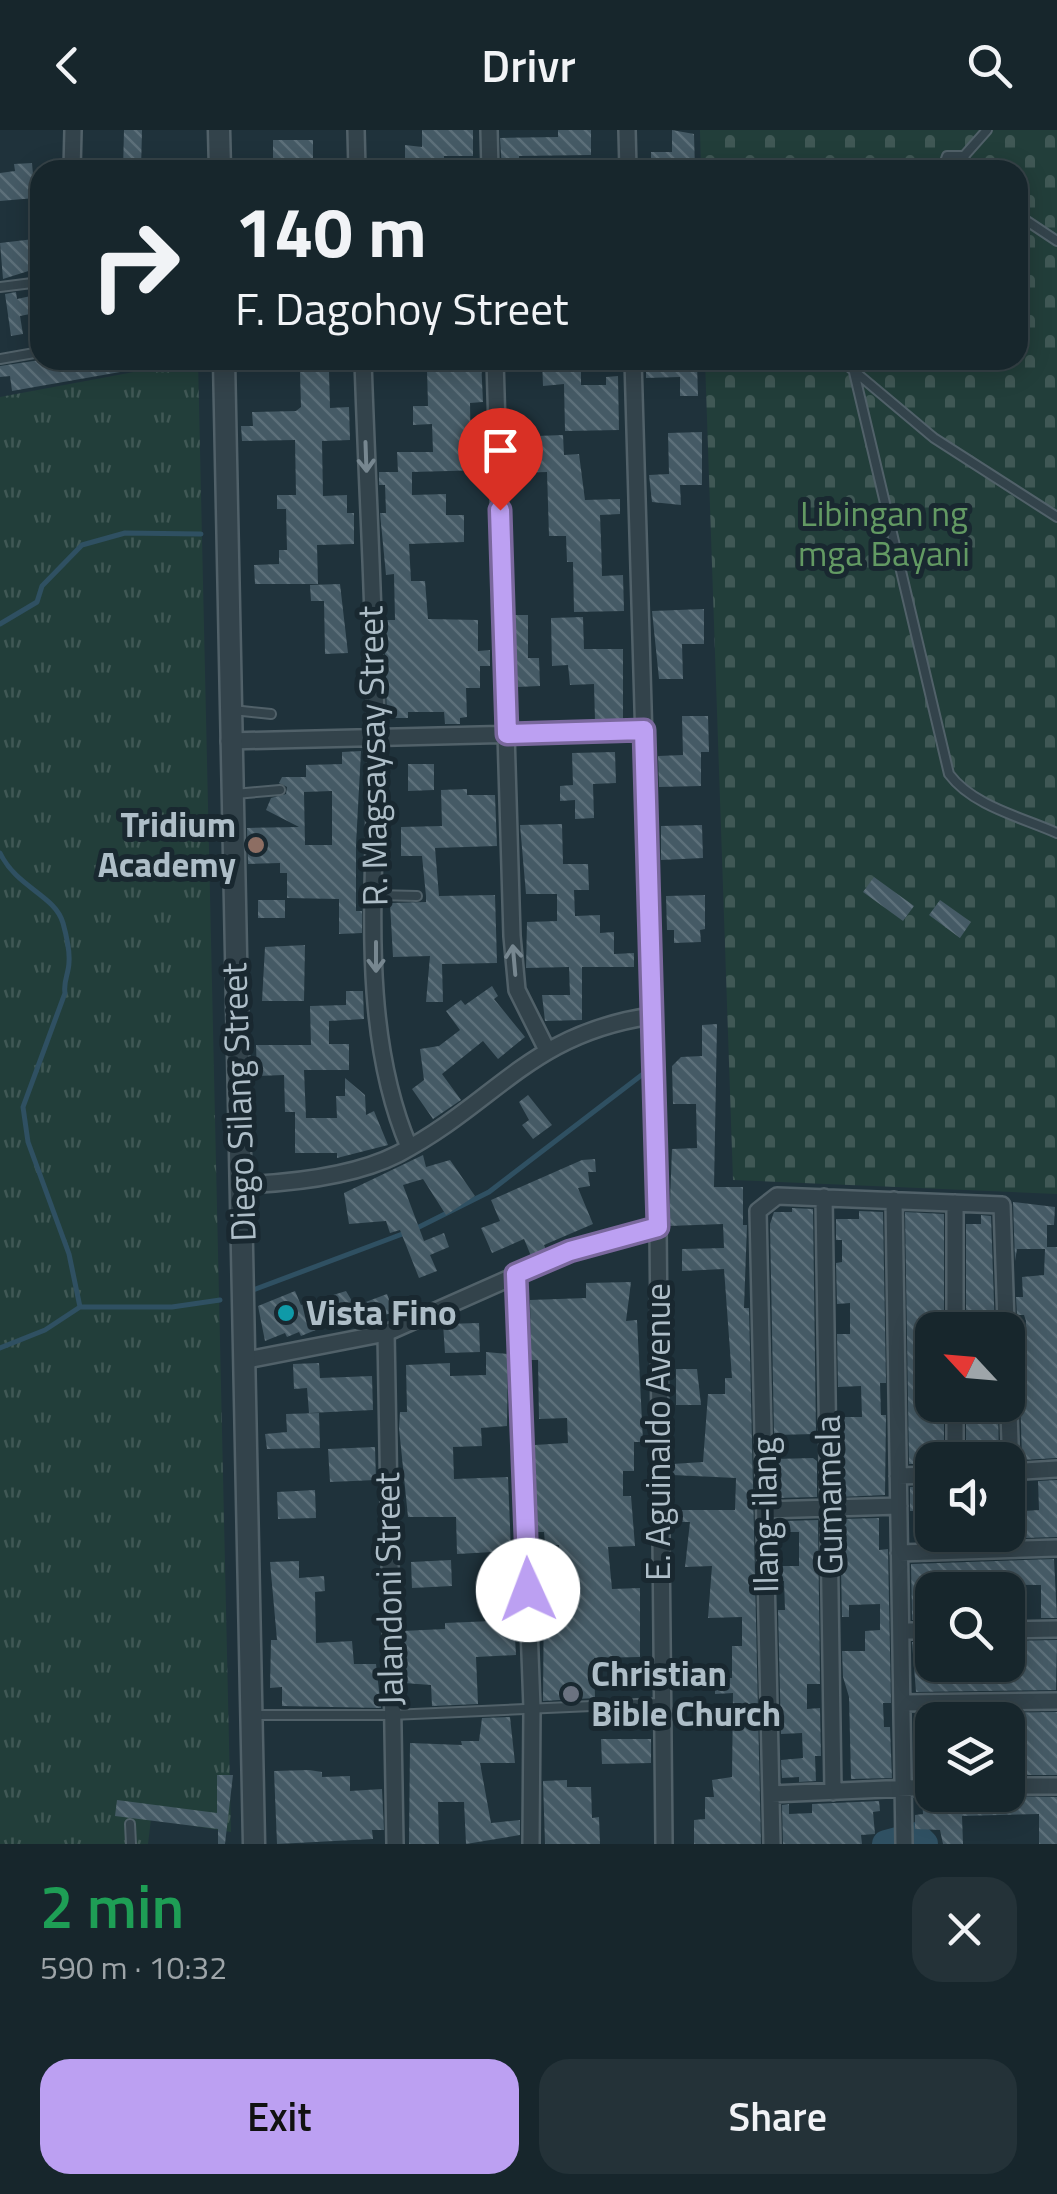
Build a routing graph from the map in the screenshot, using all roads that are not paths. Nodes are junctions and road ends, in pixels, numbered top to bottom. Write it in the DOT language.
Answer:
graph roads {
  1 [pos="73,130"];
  2 [pos="219,130"];
  3 [pos="356,130"];
  4 [pos="489,130"];
  5 [pos="627,130"];
  6 [pos="987,130"];
  7 [pos="964,156"];
  8 [pos="72,160"];
  9 [pos="220,160"];
  10 [pos="357,160"];
  11 [pos="490,160"];
  12 [pos="628,160"];
  13 [pos="946,160"];
  14 [pos="965,160"];
  15 [pos="1028,222"];
  16 [pos="1057,241"];
  17 [pos="30,283"];
  18 [pos="0,287"];
  19 [pos="30,354"];
  20 [pos="0,359"];
  21 [pos="224,370"];
  22 [pos="363,370"];
  23 [pos="495,370"];
  24 [pos="632,370"];
  25 [pos="854,372"];
  26 [pos="1057,517"];
  27 [pos="228,710"];
  28 [pos="271,714"];
  29 [pos="644,730"];
  30 [pos="507,734"];
  31 [pos="376,735"];
  32 [pos="228,741"];
  33 [pos="280,790"];
  34 [pos="230,794"];
  35 [pos="1057,832"];
  36 [pos="376,895"];
  37 [pos="417,896"];
  38 [pos="652,1016"];
  39 [pos="548,1050"];
  40 [pos="409,1147"];
  41 [pos="241,1185"];
  42 [pos="824,1197"];
  43 [pos="894,1200"];
  44 [pos="955,1203"];
  45 [pos="658,1227"];
  46 [pos="516,1274"];
  47 [pos="955,1312"];
  48 [pos="386,1334"];
  49 [pos="246,1360"];
  50 [pos="1008,1442"];
  51 [pos="1057,1469"];
  52 [pos="1025,1471"];
  53 [pos="898,1476"];
  54 [pos="915,1476"];
  55 [pos="899,1506"];
  56 [pos="829,1508"];
  57 [pos="766,1510"];
  58 [pos="1057,1548"];
  59 [pos="899,1553"];
  60 [pos="1057,1629"];
  61 [pos="1025,1630"];
  62 [pos="901,1631"];
  63 [pos="915,1631"];
  64 [pos="1057,1702"];
  65 [pos="660,1703"];
  66 [pos="902,1703"];
  67 [pos="532,1708"];
  68 [pos="251,1715"];
  69 [pos="391,1715"];
  70 [pos="1025,1786"];
  71 [pos="1057,1786"];
  72 [pos="906,1787"];
  73 [pos="915,1787"];
  74 [pos="832,1792"];
  75 [pos="772,1794"];
  76 [pos="130,1824"];
  77 [pos="131,1844"];
  78 [pos="254,1844"];
  79 [pos="395,1844"];
  80 [pos="531,1844"];
  81 [pos="664,1844"];
  82 [pos="772,1844"];
  83 [pos="904,1844"];
  1 -- 8 [label="street"];
  2 -- 9 [label="street"];
  3 -- 10 [label="street"];
  4 -- 11 [label="street"];
  5 -- 12 [label="street"];
  6 -- 7 [label="lane"];
  7 -- 13 [label="lane"];
  7 -- 14 [label="lane"];
  15 -- 16 [label="lane"];
  17 -- 18 [label="lane"];
  19 -- 20 [label="lane"];
  21 -- 27 [label="street, Diego Silang Street"];
  22 -- 31 [label="street, R. Magsaysay Street, one-way"];
  23 -- 30 [label="street"];
  24 -- 29 [label="street, E. Aguinaldo Avenue"];
  25 -- 26 [label="lane"];
  25 -- 35 [label="lane"];
  27 -- 28 [label="lane"];
  27 -- 32 [label="street, Diego Silang Street"];
  29 -- 30 [label="street"];
  29 -- 38 [label="street, E. Aguinaldo Avenue"];
  30 -- 31 [label="street"];
  39 -- 30 [label="street, one-way"];
  31 -- 32 [label="street"];
  31 -- 36 [label="street, R. Magsaysay Street"];
  32 -- 34 [label="street, Diego Silang Street"];
  33 -- 34 [label="lane"];
  34 -- 41 [label="street, Diego Silang Street"];
  36 -- 37 [label="lane"];
  36 -- 40 [label="street, R. Magsaysay Street, one-way"];
  38 -- 39 [label="street"];
  38 -- 45 [label="street, E. Aguinaldo Avenue"];
  39 -- 40 [label="street"];
  40 -- 41 [label="street"];
  41 -- 49 [label="street, Diego Silang Street"];
  42 -- 43 [label="street"];
  42 -- 56 [label="street, Gumamela"];
  42 -- 57 [label="street, Ilang-ilang"];
  43 -- 44 [label="street"];
  43 -- 53 [label="street"];
  44 -- 47 [label="street"];
  44 -- 50 [label="street"];
  45 -- 46 [label="street"];
  45 -- 65 [label="street, E. Aguinaldo Avenue"];
  46 -- 48 [label="street"];
  46 -- 67 [label="street"];
  48 -- 49 [label="street"];
  48 -- 69 [label="street, Jalandoni Street"];
  49 -- 68 [label="street, Diego Silang Street"];
  51 -- 52 [label="street"];
  53 -- 54 [label="street"];
  53 -- 55 [label="street"];
  55 -- 56 [label="street"];
  55 -- 59 [label="street"];
  56 -- 57 [label="street"];
  56 -- 74 [label="street, Gumamela"];
  57 -- 75 [label="street, Ilang-ilang"];
  58 -- 59 [label="street"];
  59 -- 62 [label="street"];
  60 -- 61 [label="street"];
  62 -- 63 [label="street"];
  62 -- 66 [label="street"];
  64 -- 66 [label="street"];
  65 -- 67 [label="lane"];
  65 -- 81 [label="street, E. Aguinaldo Avenue"];
  66 -- 72 [label="street"];
  67 -- 69 [label="lane"];
  67 -- 80 [label="street"];
  68 -- 69 [label="lane"];
  68 -- 78 [label="street, Diego Silang Street"];
  69 -- 79 [label="street, Jalandoni Street"];
  70 -- 71 [label="street"];
  72 -- 73 [label="street"];
  72 -- 74 [label="street"];
  72 -- 83 [label="street"];
  74 -- 75 [label="street"];
  75 -- 82 [label="street, Ilang-ilang"];
  76 -- 77 [label="lane"];
}
